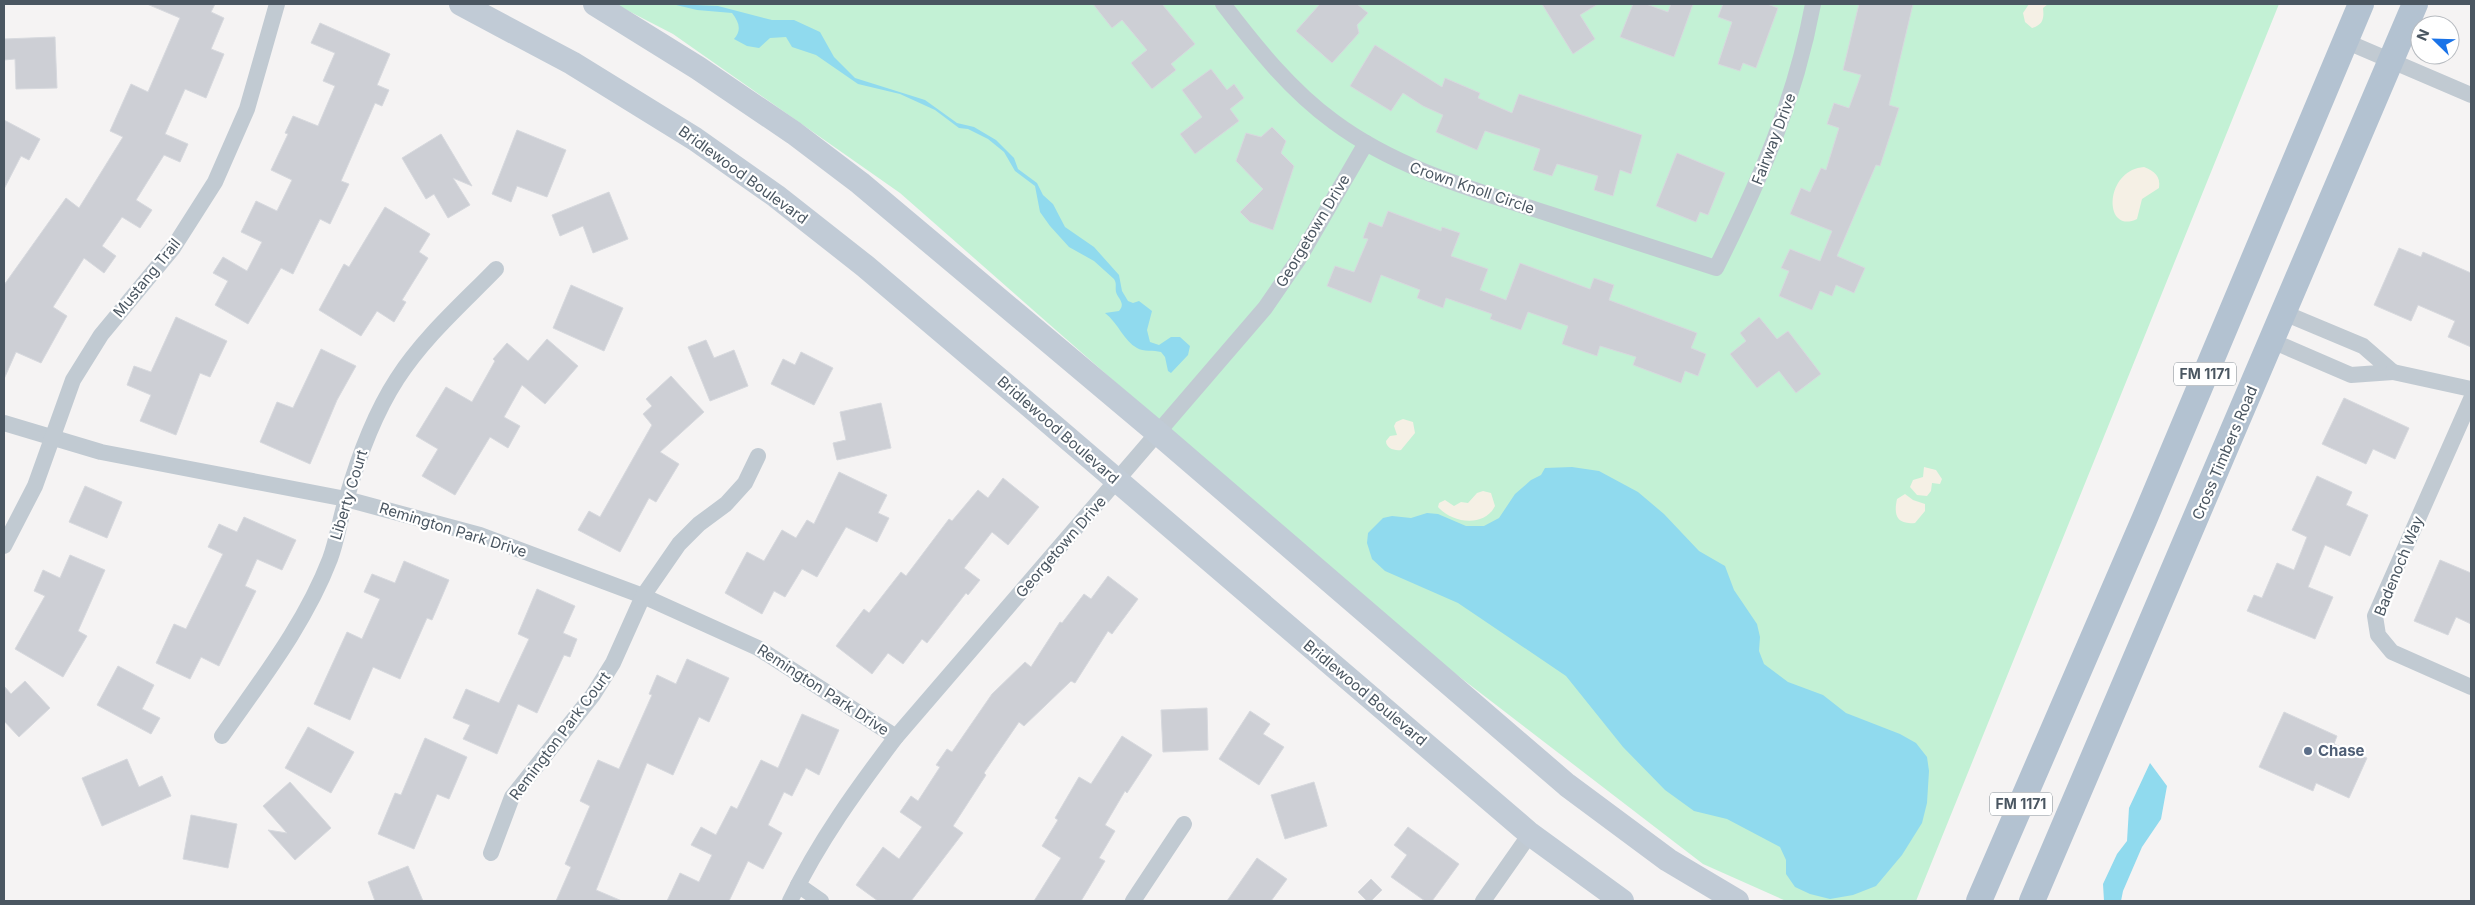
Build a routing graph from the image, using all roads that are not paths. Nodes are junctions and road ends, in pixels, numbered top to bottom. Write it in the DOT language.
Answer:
graph roads {
  1 [pos="277,4"];
  2 [pos="461,4"];
  3 [pos="595,4"];
  4 [pos="1223,4"];
  5 [pos="1813,4"];
  6 [pos="2361,4"];
  7 [pos="2416,4"];
  8 [pos="2345,41"];
  9 [pos="2391,62"];
  10 [pos="2471,95"];
  11 [pos="1366,143"];
  12 [pos="1716,268"];
  13 [pos="496,269"];
  14 [pos="2284,313"];
  15 [pos="2272,341"];
  16 [pos="2393,372"];
  17 [pos="2471,389"];
  18 [pos="2471,399"];
  19 [pos="4,423"];
  20 [pos="1159,434"];
  21 [pos="52,438"];
  22 [pos="758,456"];
  23 [pos="1118,481"];
  24 [pos="346,499"];
  25 [pos="4,546"];
  26 [pos="643,596"];
  27 [pos="2471,688"];
  28 [pos="222,736"];
  29 [pos="896,737"];
  30 [pos="1184,824"];
  31 [pos="1530,834"];
  32 [pos="491,853"];
  33 [pos="798,885"];
  34 [pos="790,901"];
  35 [pos="821,901"];
  36 [pos="1133,901"];
  37 [pos="1483,901"];
  38 [pos="1622,901"];
  39 [pos="1736,901"];
  40 [pos="1979,901"];
  41 [pos="2032,901"];
  1 -- 21 [label="street, Mustang Trail"];
  2 -- 23 [label="main road, Bridlewood Boulevard"];
  3 -- 20 [label="main road"];
  4 -- 11 [label="street, Crown Knoll Circle"];
  5 -- 12 [label="street, Fairway Drive"];
  6 -- 8 [label="main road, FM 1171"];
  7 -- 9 [label="main road, Cross Timbers Road / FM 1171"];
  8 -- 9 [label="street"];
  8 -- 40 [label="main road, FM 1171"];
  9 -- 10 [label="street"];
  9 -- 14 [label="main road, Cross Timbers Road / FM 1171"];
  11 -- 12 [label="street, Crown Knoll Circle"];
  11 -- 20 [label="street, Georgetown Drive"];
  13 -- 24 [label="street, Liberty Court"];
  14 -- 15 [label="main road, Cross Timbers Road / FM 1171"];
  14 -- 16 [label="street"];
  15 -- 16 [label="street"];
  15 -- 41 [label="main road, Cross Timbers Road / FM 1171"];
  16 -- 17 [label="street"];
  18 -- 27 [label="street, Badenoch Way"];
  19 -- 21 [label="street, Remington Park Drive"];
  20 -- 23 [label="street, Georgetown Drive"];
  20 -- 39 [label="main road"];
  21 -- 24 [label="street, Remington Park Drive"];
  21 -- 25 [label="street, Mustang Trail"];
  22 -- 26 [label="street, Remington Park Court"];
  23 -- 29 [label="street, Georgetown Drive"];
  23 -- 31 [label="main road, Bridlewood Boulevard"];
  24 -- 26 [label="street, Remington Park Drive"];
  24 -- 28 [label="street, Liberty Court"];
  26 -- 29 [label="street, Remington Park Drive"];
  26 -- 32 [label="street, Remington Park Court"];
  29 -- 33 [label="street, Georgetown Drive"];
  30 -- 36 [label="street"];
  31 -- 37 [label="street"];
  31 -- 38 [label="main road, Bridlewood Boulevard"];
  33 -- 34 [label="street, Georgetown Drive"];
  33 -- 35 [label="street"];
}
